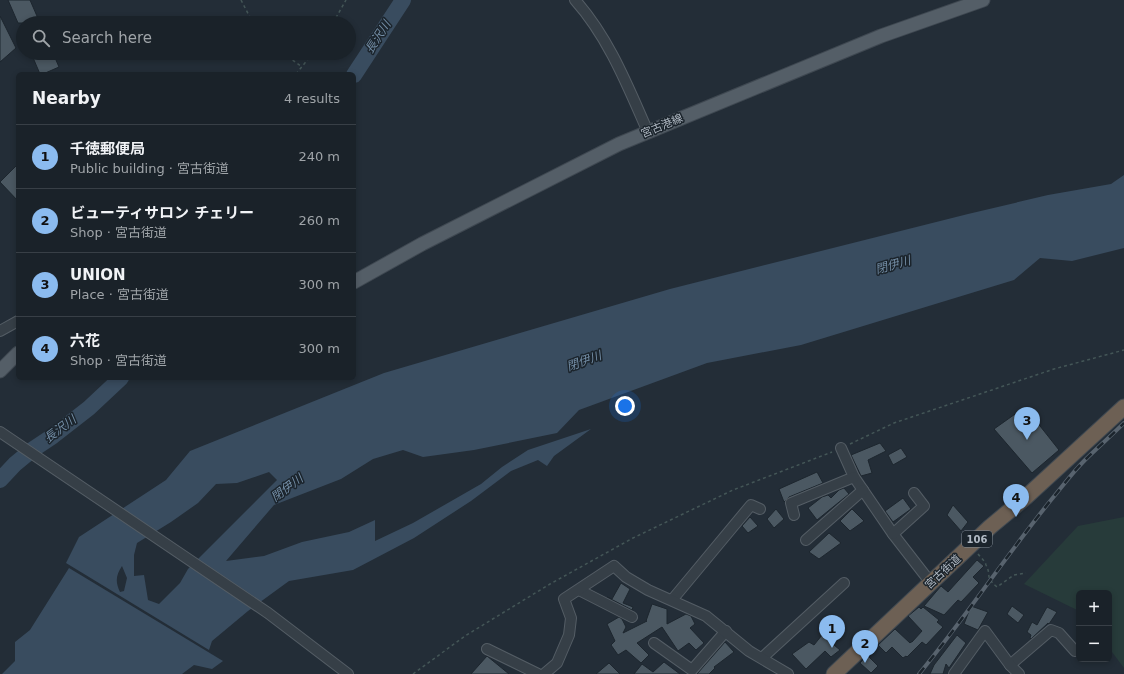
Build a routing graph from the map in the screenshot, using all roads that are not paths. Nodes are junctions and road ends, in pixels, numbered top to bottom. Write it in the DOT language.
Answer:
graph roads {
  1 [pos="576,0"];
  2 [pos="983,0"];
  3 [pos="648,132"];
  4 [pos="356,281"];
  5 [pos="16,322"];
  6 [pos="0,331"];
  7 [pos="16,355"];
  8 [pos="0,371"];
  9 [pos="1124,407"];
  10 [pos="0,432"];
  11 [pos="841,448"];
  12 [pos="854,477"];
  13 [pos="863,490"];
  14 [pos="914,493"];
  15 [pos="760,508"];
  16 [pos="794,515"];
  17 [pos="893,534"];
  18 [pos="806,540"];
  19 [pos="844,583"];
  20 [pos="931,583"];
  21 [pos="579,590"];
  22 [pos="672,600"];
  23 [pos="632,617"];
  24 [pos="726,631"];
  25 [pos="654,643"];
  26 [pos="487,649"];
  27 [pos="1075,651"];
  28 [pos="762,658"];
  29 [pos="1010,665"];
  30 [pos="348,674"];
  31 [pos="538,674"];
  32 [pos="544,674"];
  33 [pos="788,674"];
  34 [pos="834,674"];
  35 [pos="954,674"];
  36 [pos="1020,674"];
  1 -- 3 [label="street"];
  2 -- 3 [label="main road, 宮古港線"];
  3 -- 4 [label="main road, 宮古港線"];
  5 -- 6 [label="street"];
  7 -- 8 [label="main road"];
  9 -- 20 [label="highway, 宮古街道 / 106"];
  10 -- 30 [label="street"];
  11 -- 12 [label="street"];
  12 -- 13 [label="street"];
  12 -- 16 [label="street"];
  13 -- 17 [label="street"];
  13 -- 18 [label="street"];
  14 -- 17 [label="street"];
  15 -- 22 [label="street"];
  17 -- 20 [label="street"];
  19 -- 28 [label="street"];
  20 -- 34 [label="highway, 宮古街道 / 106"];
  21 -- 22 [label="street"];
  21 -- 23 [label="street"];
  21 -- 32 [label="street"];
  22 -- 24 [label="street"];
  24 -- 25 [label="street"];
  24 -- 28 [label="street"];
  26 -- 31 [label="street"];
  27 -- 29 [label="street"];
  28 -- 33 [label="street"];
  29 -- 35 [label="street"];
  29 -- 36 [label="street"];
}
